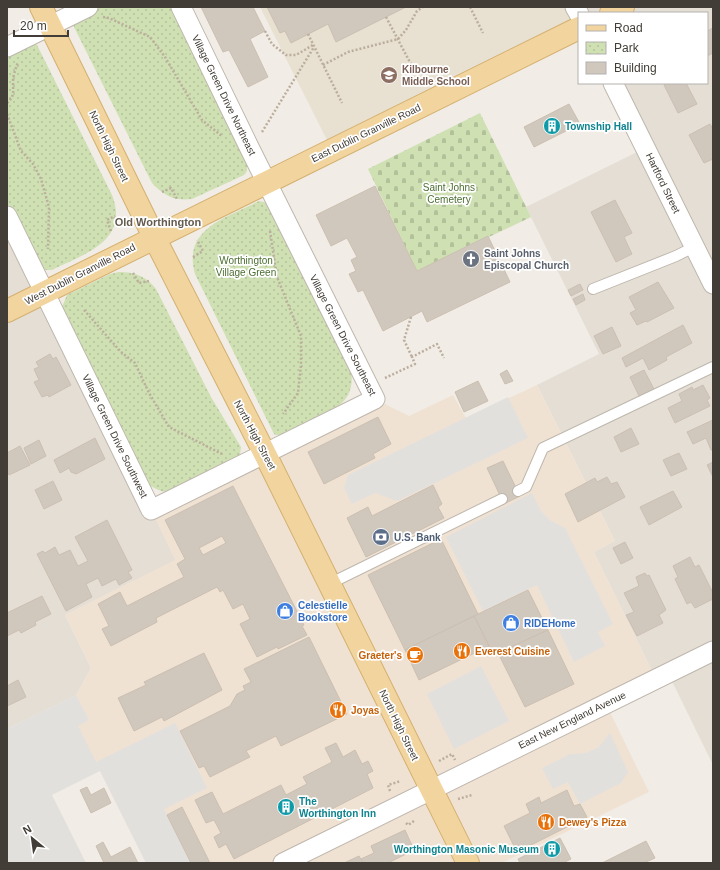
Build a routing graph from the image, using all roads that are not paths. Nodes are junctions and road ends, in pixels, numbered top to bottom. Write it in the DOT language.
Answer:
graph roads {
  1 [pos="181,7"];
  2 [pos="624,7"];
  3 [pos="92,12"];
  4 [pos="613,12"];
  5 [pos="46,16"];
  6 [pos="578,28"];
  7 [pos="13,52"];
  8 [pos="613,84"];
  9 [pos="267,182"];
  10 [pos="7,216"];
  11 [pos="154,237"];
  12 [pos="694,247"];
  13 [pos="713,284"];
  14 [pos="593,289"];
  15 [pos="44,292"];
  16 [pos="7,311"];
  17 [pos="713,367"];
  18 [pos="265,454"];
  19 [pos="518,491"];
  20 [pos="502,499"];
  21 [pos="329,584"];
  22 [pos="713,651"];
  23 [pos="432,790"];
  24 [pos="283,863"];
  25 [pos="468,863"];
  1 -- 9 [label="street, Village Green Drive Northeast"];
  2 -- 4 [label="main road"];
  3 -- 5 [label="street"];
  5 -- 7 [label="street"];
  5 -- 11 [label="main road, North High Street"];
  6 -- 9 [label="main road, East Dublin Granville Road"];
  8 -- 12 [label="street, Hartford Street"];
  9 -- 11 [label="main road, East Dublin Granville Road"];
  9 -- 18 [label="street, Village Green Drive Southeast"];
  10 -- 15 [label="street"];
  11 -- 15 [label="main road, West Dublin Granville Road"];
  11 -- 18 [label="main road, North High Street"];
  12 -- 13 [label="street, Hartford Street"];
  12 -- 14 [label="lane"];
  15 -- 16 [label="main road, West Dublin Granville Road"];
  15 -- 18 [label="street, Village Green Drive Southwest"];
  17 -- 19 [label="lane"];
  18 -- 21 [label="main road, North High Street"];
  20 -- 21 [label="lane"];
  21 -- 23 [label="main road, North High Street"];
  22 -- 23 [label="street, East New England Avenue"];
  23 -- 24 [label="street, East New England Avenue"];
  23 -- 25 [label="main road, North High Street"];
}
